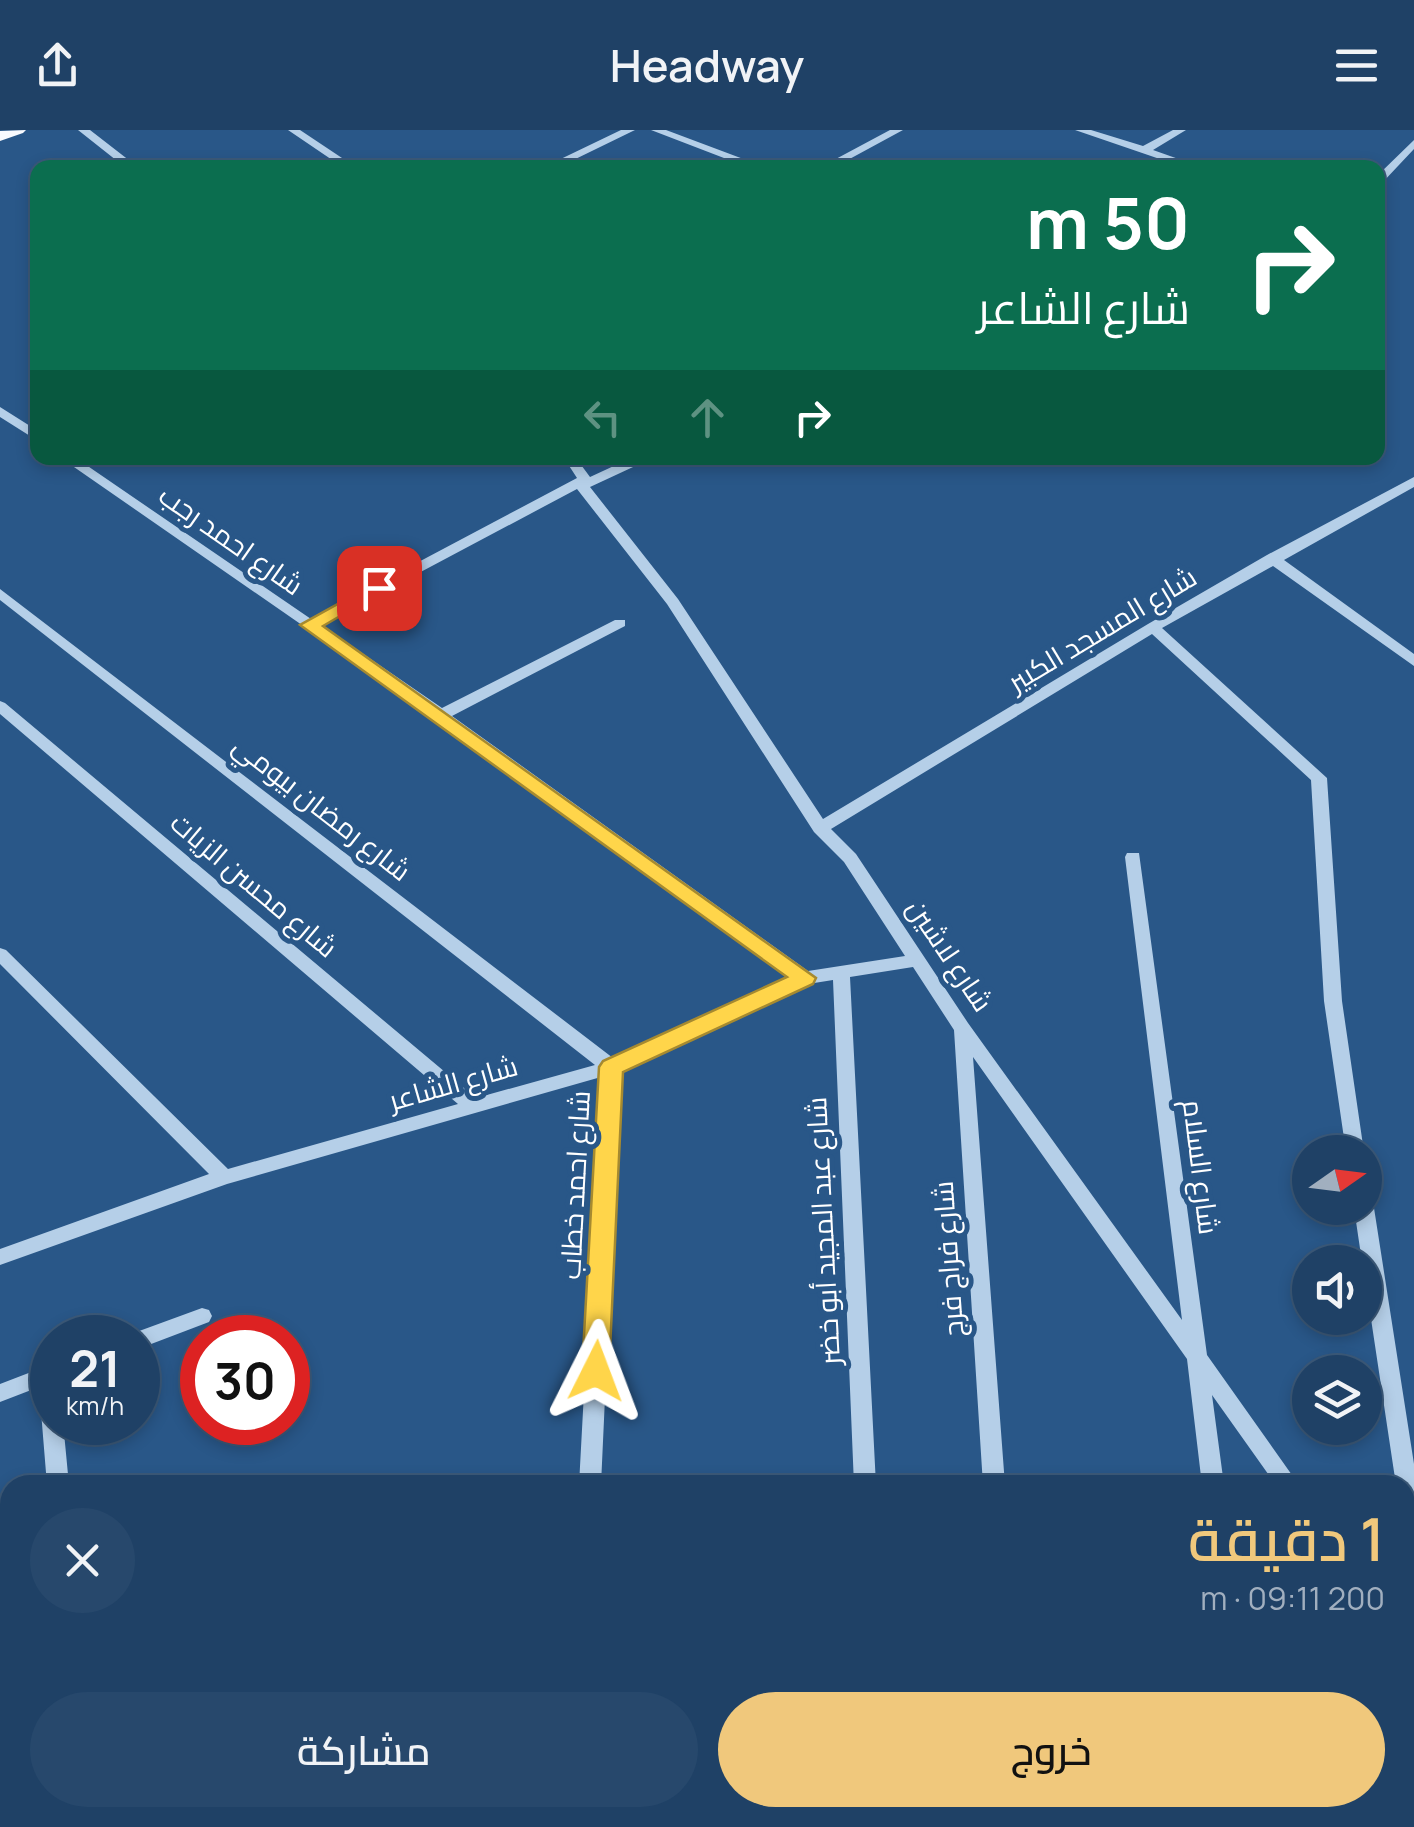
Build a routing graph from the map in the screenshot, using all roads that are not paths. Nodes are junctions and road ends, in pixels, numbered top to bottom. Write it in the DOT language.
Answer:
graph roads {
  1 [pos="18,130"];
  2 [pos="83,130"];
  3 [pos="292,130"];
  4 [pos="630,130"];
  5 [pos="656,130"];
  6 [pos="898,130"];
  7 [pos="1080,130"];
  8 [pos="1181,130"];
  9 [pos="0,136"];
  10 [pos="1414,142"];
  11 [pos="1144,150"];
  12 [pos="123,160"];
  13 [pos="339,160"];
  14 [pos="564,160"];
  15 [pos="740,160"];
  16 [pos="840,160"];
  17 [pos="1175,160"];
  18 [pos="1385,173"];
  19 [pos="0,410"];
  20 [pos="30,431"];
  21 [pos="78,465"];
  22 [pos="574,465"];
  23 [pos="624,465"];
  24 [pos="1414,481"];
  25 [pos="584,482"];
  26 [pos="1272,558"];
  27 [pos="0,593"];
  28 [pos="620,623"];
  29 [pos="310,625"];
  30 [pos="1153,628"];
  31 [pos="1414,661"];
  32 [pos="0,706"];
  33 [pos="441,714"];
  34 [pos="820,828"];
  35 [pos="1132,857"];
  36 [pos="0,954"];
  37 [pos="916,960"];
  38 [pos="842,973"];
  39 [pos="805,978"];
  40 [pos="962,1028"];
  41 [pos="611,1067"];
  42 [pos="473,1106"];
  43 [pos="1353,1135"];
  44 [pos="224,1176"];
  45 [pos="1367,1225"];
  46 [pos="0,1257"];
  47 [pos="1194,1351"];
  48 [pos="30,1382"];
  49 [pos="0,1393"];
  50 [pos="55,1445"];
  51 [pos="57,1475"];
  52 [pos="591,1475"];
  53 [pos="865,1475"];
  54 [pos="993,1475"];
  55 [pos="1211,1475"];
  56 [pos="1281,1475"];
  57 [pos="1405,1475"];
  1 -- 9 [label="main road"];
  2 -- 12 [label="street"];
  3 -- 13 [label="street"];
  4 -- 14 [label="street"];
  5 -- 15 [label="street"];
  6 -- 16 [label="street"];
  7 -- 11 [label="street"];
  8 -- 11 [label="street"];
  10 -- 18 [label="street"];
  11 -- 17 [label="street"];
  19 -- 20 [label="street"];
  21 -- 29 [label="street, شارع احمد رجب"];
  22 -- 25 [label="street, شارع لاشين"];
  23 -- 25 [label="street"];
  24 -- 26 [label="street, شارع المسجد الكبير"];
  25 -- 29 [label="street"];
  25 -- 34 [label="street, شارع لاشين"];
  26 -- 30 [label="street, شارع المسجد الكبير"];
  26 -- 31 [label="street"];
  27 -- 41 [label="street, شارع رمضان بيومي"];
  28 -- 33 [label="street"];
  29 -- 33 [label="street, شارع احمد رجب"];
  30 -- 34 [label="street, شارع المسجد الكبير"];
  30 -- 43 [label="street"];
  32 -- 42 [label="street, شارع محسن الزيات"];
  33 -- 39 [label="street, شارع احمد رجب"];
  34 -- 37 [label="street, شارع لاشين"];
  35 -- 47 [label="street, شارع السلام"];
  36 -- 44 [label="street"];
  37 -- 38 [label="street, شارع الشاعر"];
  37 -- 40 [label="street, شارع لاشين"];
  38 -- 39 [label="street, شارع الشاعر"];
  38 -- 53 [label="street, شارع عبد المجيد أبو خضر"];
  39 -- 41 [label="street, شارع الشاعر"];
  40 -- 47 [label="street, شارع لاشين"];
  40 -- 54 [label="street, شارع فراج فرج"];
  41 -- 42 [label="street, شارع الشاعر"];
  41 -- 52 [label="street, شارع احمد خطاب"];
  42 -- 44 [label="street, شارع الشاعر"];
  44 -- 46 [label="street, شارع الشاعر"];
  45 -- 57 [label="street"];
  47 -- 55 [label="street, شارع السلام"];
  47 -- 56 [label="street, شارع لاشين"];
  48 -- 49 [label="street"];
  50 -- 51 [label="street"];
}
